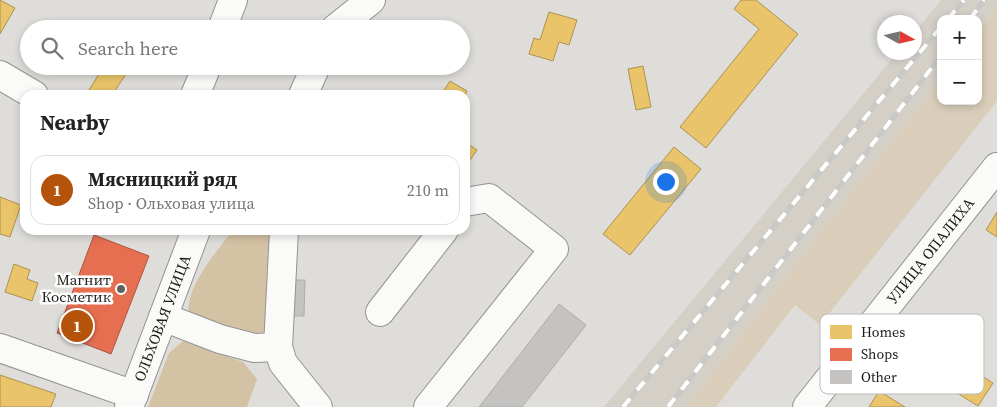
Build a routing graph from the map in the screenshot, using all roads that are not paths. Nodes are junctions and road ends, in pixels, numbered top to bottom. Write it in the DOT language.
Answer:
graph roads {
  1 [pos="233,0"];
  2 [pos="371,0"];
  3 [pos="225,20"];
  4 [pos="346,20"];
  5 [pos="0,75"];
  6 [pos="203,75"];
  7 [pos="312,75"];
  8 [pos="26,90"];
  9 [pos="197,90"];
  10 [pos="305,90"];
  11 [pos="997,167"];
  12 [pos="470,200"];
  13 [pos="194,235"];
  14 [pos="284,235"];
  15 [pos="440,235"];
  16 [pos="380,312"];
  17 [pos="881,314"];
  18 [pos="163,317"];
  19 [pos="278,347"];
  20 [pos="0,348"];
  21 [pos="820,392"];
  22 [pos="132,401"];
  23 [pos="318,407"];
  24 [pos="428,407"];
  25 [pos="808,407"];
  1 -- 3 [label="street"];
  2 -- 4 [label="street"];
  5 -- 8 [label="street"];
  6 -- 9 [label="street"];
  7 -- 10 [label="street"];
  11 -- 17 [label="street, УЛИЦА ОПАЛИХА"];
  12 -- 24 [label="street"];
  13 -- 18 [label="street, ОЛЬХОВАЯ УЛИЦА"];
  14 -- 19 [label="street"];
  15 -- 16 [label="street"];
  18 -- 19 [label="street"];
  18 -- 22 [label="street, ОЛЬХОВАЯ УЛИЦА"];
  19 -- 23 [label="street"];
  20 -- 22 [label="street"];
  21 -- 25 [label="street, УЛИЦА ОПАЛИХА"];
}
